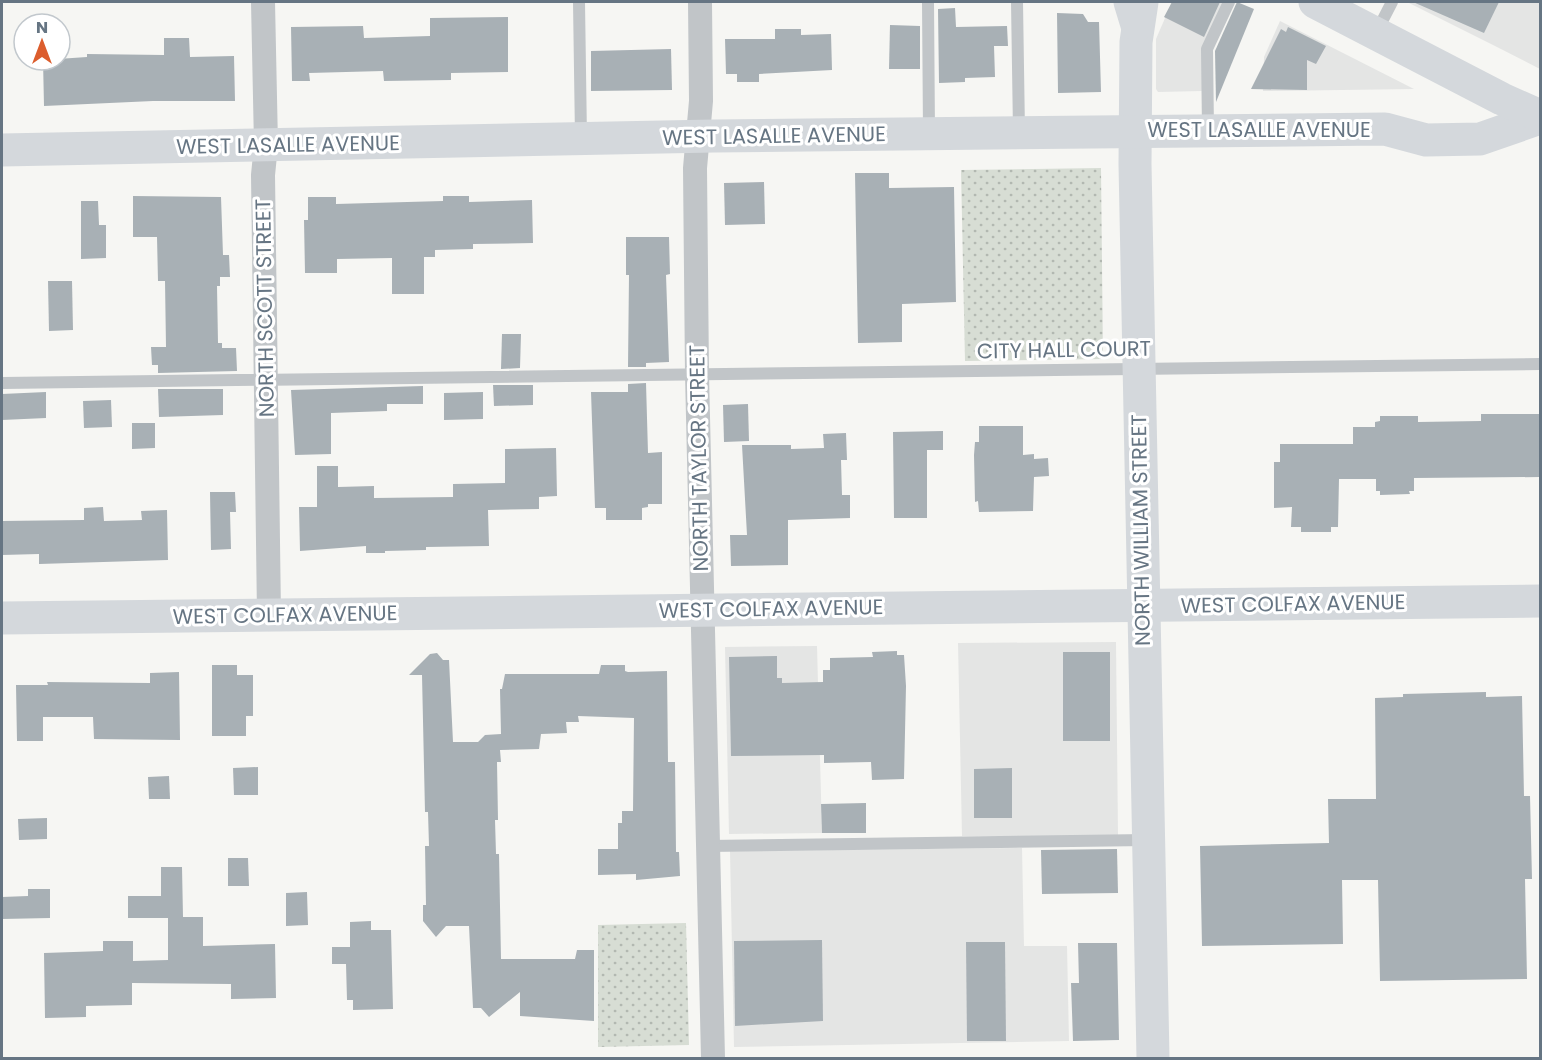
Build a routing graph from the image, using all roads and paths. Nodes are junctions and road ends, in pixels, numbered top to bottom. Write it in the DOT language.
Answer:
graph roads {
  1 [pos="263,2"];
  2 [pos="579,2"];
  3 [pos="700,2"];
  4 [pos="928,2"];
  5 [pos="1017,2"];
  6 [pos="1229,2"];
  7 [pos="1315,2"];
  8 [pos="1392,2"];
  9 [pos="1136,9"];
  10 [pos="1376,34"];
  11 [pos="1540,117"];
  12 [pos="1135,131"];
  13 [pos="1209,131"];
  14 [pos="1019,134"];
  15 [pos="928,135"];
  16 [pos="698,137"];
  17 [pos="581,139"];
  18 [pos="266,145"];
  19 [pos="2,150"];
  20 [pos="1540,364"];
  21 [pos="1138,368"];
  22 [pos="697,374"];
  23 [pos="266,380"];
  24 [pos="2,383"];
  25 [pos="1540,601"];
  26 [pos="1143,606"];
  27 [pos="702,610"];
  28 [pos="269,615"];
  29 [pos="2,618"];
  30 [pos="1148,840"];
  31 [pos="708,846"];
  32 [pos="712,1059"];
  33 [pos="1153,1059"];
  1 -- 18 [label="street, NORTH SCOTT STREET"];
  2 -- 17 [label="lane"];
  3 -- 16 [label="street, NORTH TAYLOR STREET"];
  4 -- 15 [label="lane"];
  5 -- 14 [label="lane"];
  6 -- 13 [label="lane"];
  7 -- 10 [label="street"];
  8 -- 10 [label="lane"];
  9 -- 12 [label="street, NORTH WILLIAM STREET"];
  10 -- 11 [label="street"];
  11 -- 13 [label="street, WEST LASALLE AVENUE"];
  12 -- 13 [label="street, WEST LASALLE AVENUE"];
  12 -- 14 [label="street, WEST LASALLE AVENUE"];
  12 -- 21 [label="street, NORTH WILLIAM STREET"];
  14 -- 15 [label="street, WEST LASALLE AVENUE"];
  15 -- 16 [label="street, WEST LASALLE AVENUE"];
  16 -- 17 [label="street, WEST LASALLE AVENUE"];
  16 -- 22 [label="street, NORTH TAYLOR STREET"];
  17 -- 18 [label="street, WEST LASALLE AVENUE"];
  18 -- 19 [label="street, WEST LASALLE AVENUE"];
  18 -- 23 [label="street, NORTH SCOTT STREET"];
  20 -- 21 [label="lane, CITY HALL COURT"];
  21 -- 22 [label="lane, CITY HALL COURT"];
  21 -- 26 [label="street, NORTH WILLIAM STREET"];
  22 -- 23 [label="lane, CITY HALL COURT"];
  22 -- 27 [label="street, NORTH TAYLOR STREET"];
  23 -- 24 [label="lane, CITY HALL COURT"];
  23 -- 28 [label="street, NORTH SCOTT STREET"];
  25 -- 26 [label="street, WEST COLFAX AVENUE"];
  26 -- 27 [label="street, WEST COLFAX AVENUE"];
  26 -- 30 [label="street, NORTH WILLIAM STREET"];
  27 -- 28 [label="street, WEST COLFAX AVENUE"];
  27 -- 31 [label="street, NORTH TAYLOR STREET"];
  28 -- 29 [label="street, WEST COLFAX AVENUE"];
  30 -- 31 [label="lane"];
  30 -- 33 [label="street, NORTH WILLIAM STREET"];
  31 -- 32 [label="street, NORTH TAYLOR STREET"];
}
